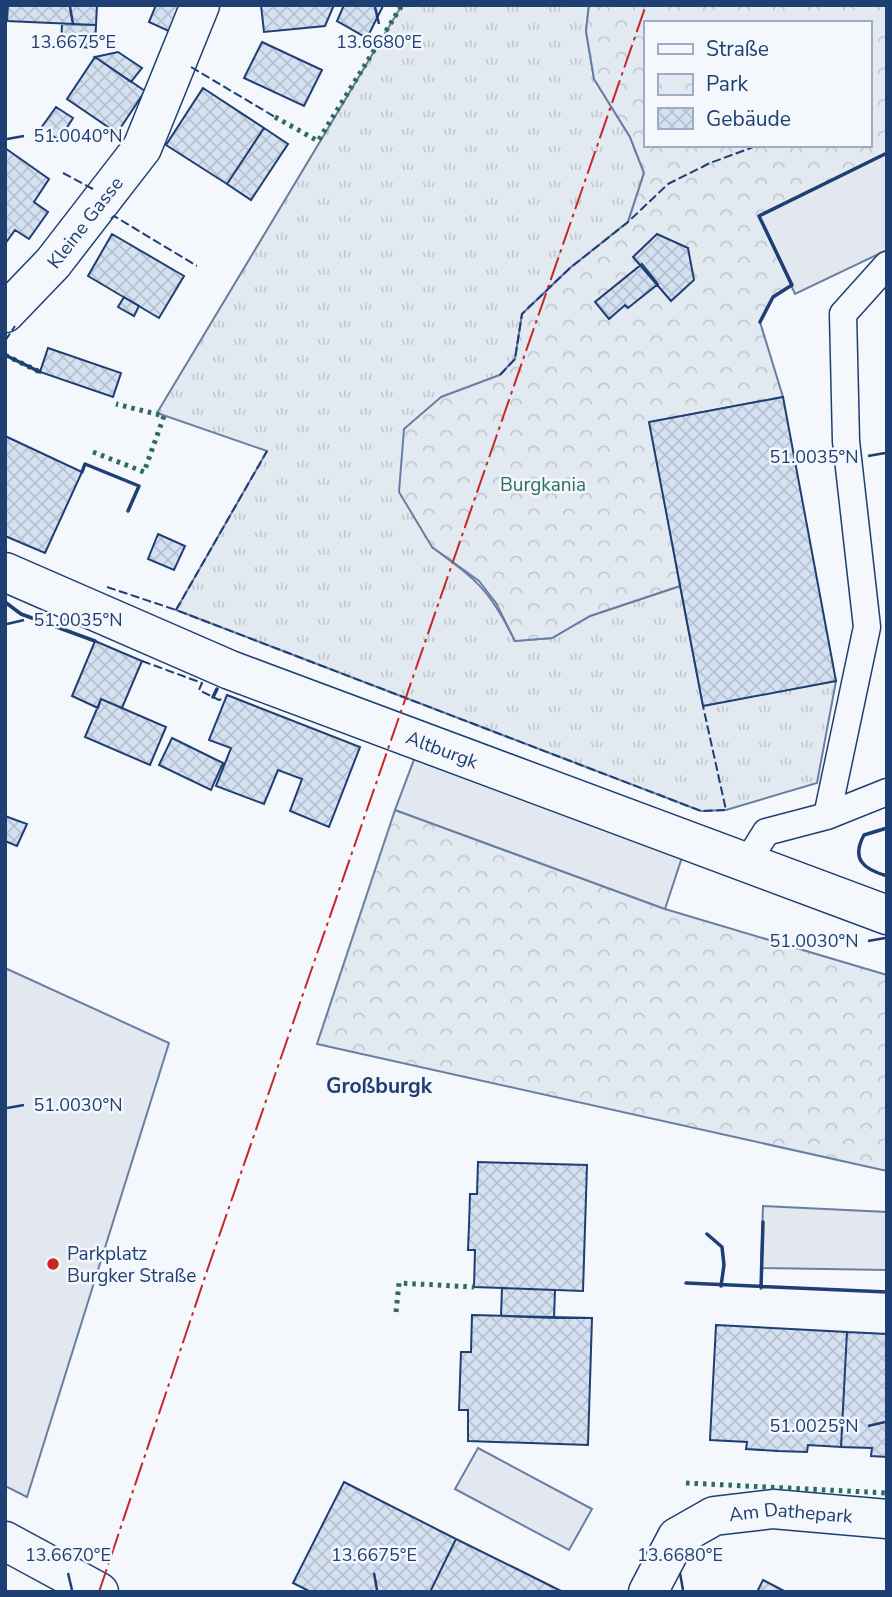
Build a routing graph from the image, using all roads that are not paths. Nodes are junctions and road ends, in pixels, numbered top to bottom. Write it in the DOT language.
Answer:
graph roads {
  1 [pos="200,5"];
  2 [pos="887,265"];
  3 [pos="5,313"];
  4 [pos="5,572"];
  5 [pos="887,792"];
  6 [pos="827,816"];
  7 [pos="746,864"];
  8 [pos="887,915"];
  9 [pos="887,1518"];
  10 [pos="5,1541"];
  11 [pos="99,1592"];
  12 [pos="648,1592"];
  1 -- 3 [label="street, Kleine Gasse"];
  2 -- 6 [label="lane"];
  4 -- 7 [label="street, Altburgk"];
  5 -- 6 [label="lane"];
  6 -- 7 [label="lane"];
  7 -- 8 [label="street, Altburgk"];
  9 -- 12 [label="street, Am Dathepark"];
  10 -- 11 [label="street"];
}
